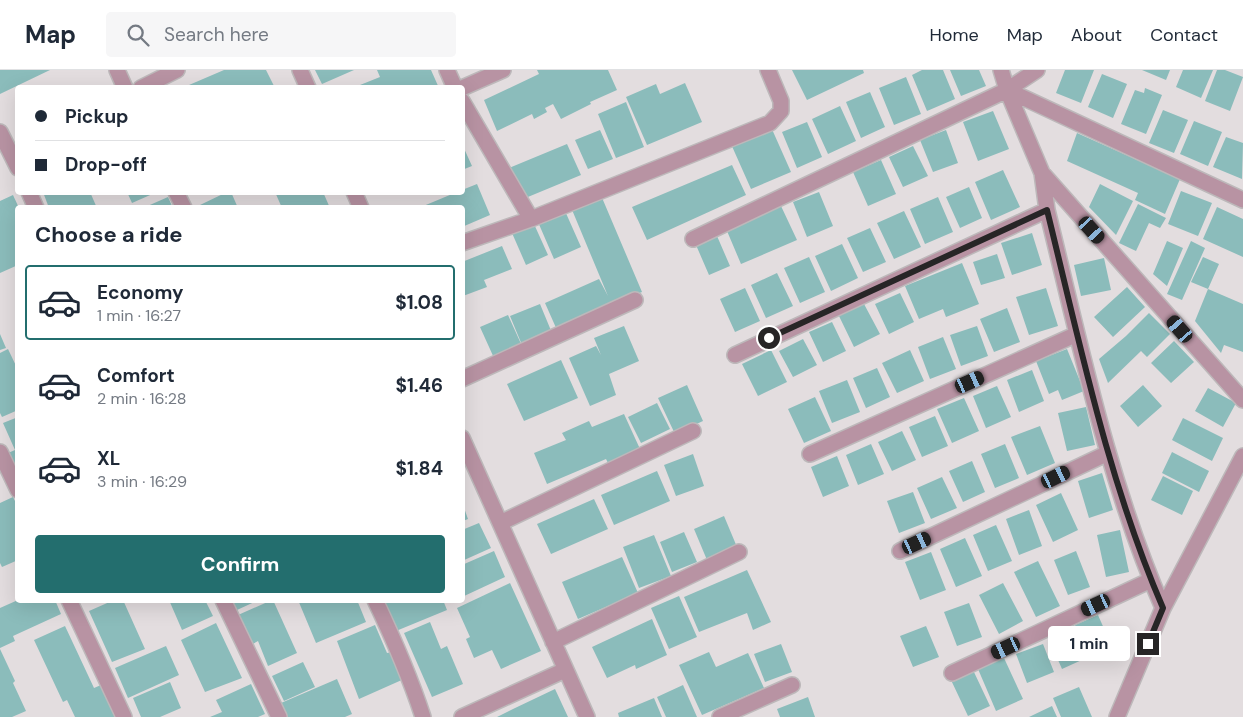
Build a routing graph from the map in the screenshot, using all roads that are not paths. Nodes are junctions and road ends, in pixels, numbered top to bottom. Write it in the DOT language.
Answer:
graph roads {
  1 [pos="117,70"];
  2 [pos="177,70"];
  3 [pos="300,70"];
  4 [pos="447,70"];
  5 [pos="503,70"];
  6 [pos="768,70"];
  7 [pos="1000,70"];
  8 [pos="1037,70"];
  9 [pos="124,85"];
  10 [pos="147,85"];
  11 [pos="307,85"];
  12 [pos="454,85"];
  13 [pos="465,87"];
  14 [pos="1007,90"];
  15 [pos="465,106"];
  16 [pos="0,132"];
  17 [pos="9,150"];
  18 [pos="15,162"];
  19 [pos="1042,173"];
  20 [pos="1243,200"];
  21 [pos="1047,210"];
  22 [pos="531,219"];
  23 [pos="693,239"];
  24 [pos="465,242"];
  25 [pos="635,300"];
  26 [pos="1078,334"];
  27 [pos="735,355"];
  28 [pos="465,378"];
  29 [pos="1243,400"];
  30 [pos="692,431"];
  31 [pos="465,445"];
  32 [pos="0,452"];
  33 [pos="1108,453"];
  34 [pos="810,454"];
  35 [pos="1243,456"];
  36 [pos="15,484"];
  37 [pos="500,523"];
  38 [pos="900,551"];
  39 [pos="738,552"];
  40 [pos="1150,580"];
  41 [pos="71,603"];
  42 [pos="224,603"];
  43 [pos="376,603"];
  44 [pos="1163,608"];
  45 [pos="553,642"];
  46 [pos="565,670"];
  47 [pos="952,673"];
  48 [pos="792,684"];
  49 [pos="124,717"];
  50 [pos="279,717"];
  51 [pos="423,717"];
  52 [pos="462,717"];
  53 [pos="587,717"];
  54 [pos="720,717"];
  55 [pos="1117,717"];
  1 -- 9 [label="street"];
  2 -- 10 [label="street"];
  3 -- 11 [label="street"];
  4 -- 12 [label="street"];
  5 -- 13 [label="street"];
  6 -- 22 [label="street"];
  7 -- 14 [label="street"];
  8 -- 14 [label="street"];
  14 -- 19 [label="street"];
  14 -- 20 [label="street"];
  14 -- 23 [label="street"];
  15 -- 22 [label="street"];
  16 -- 17 [label="street"];
  17 -- 18 [label="street"];
  19 -- 21 [label="street"];
  19 -- 29 [label="street"];
  21 -- 26 [label="street"];
  21 -- 27 [label="street"];
  22 -- 24 [label="street"];
  25 -- 28 [label="street"];
  26 -- 33 [label="street"];
  26 -- 34 [label="street"];
  30 -- 37 [label="street"];
  31 -- 37 [label="street"];
  32 -- 36 [label="street"];
  33 -- 38 [label="street"];
  33 -- 40 [label="street"];
  35 -- 44 [label="street"];
  37 -- 45 [label="street"];
  39 -- 45 [label="street"];
  40 -- 44 [label="street"];
  40 -- 47 [label="street"];
  41 -- 49 [label="street"];
  42 -- 50 [label="street"];
  43 -- 51 [label="street"];
  44 -- 55 [label="street"];
  45 -- 46 [label="street"];
  46 -- 52 [label="street"];
  46 -- 53 [label="street"];
  48 -- 54 [label="street"];
}
